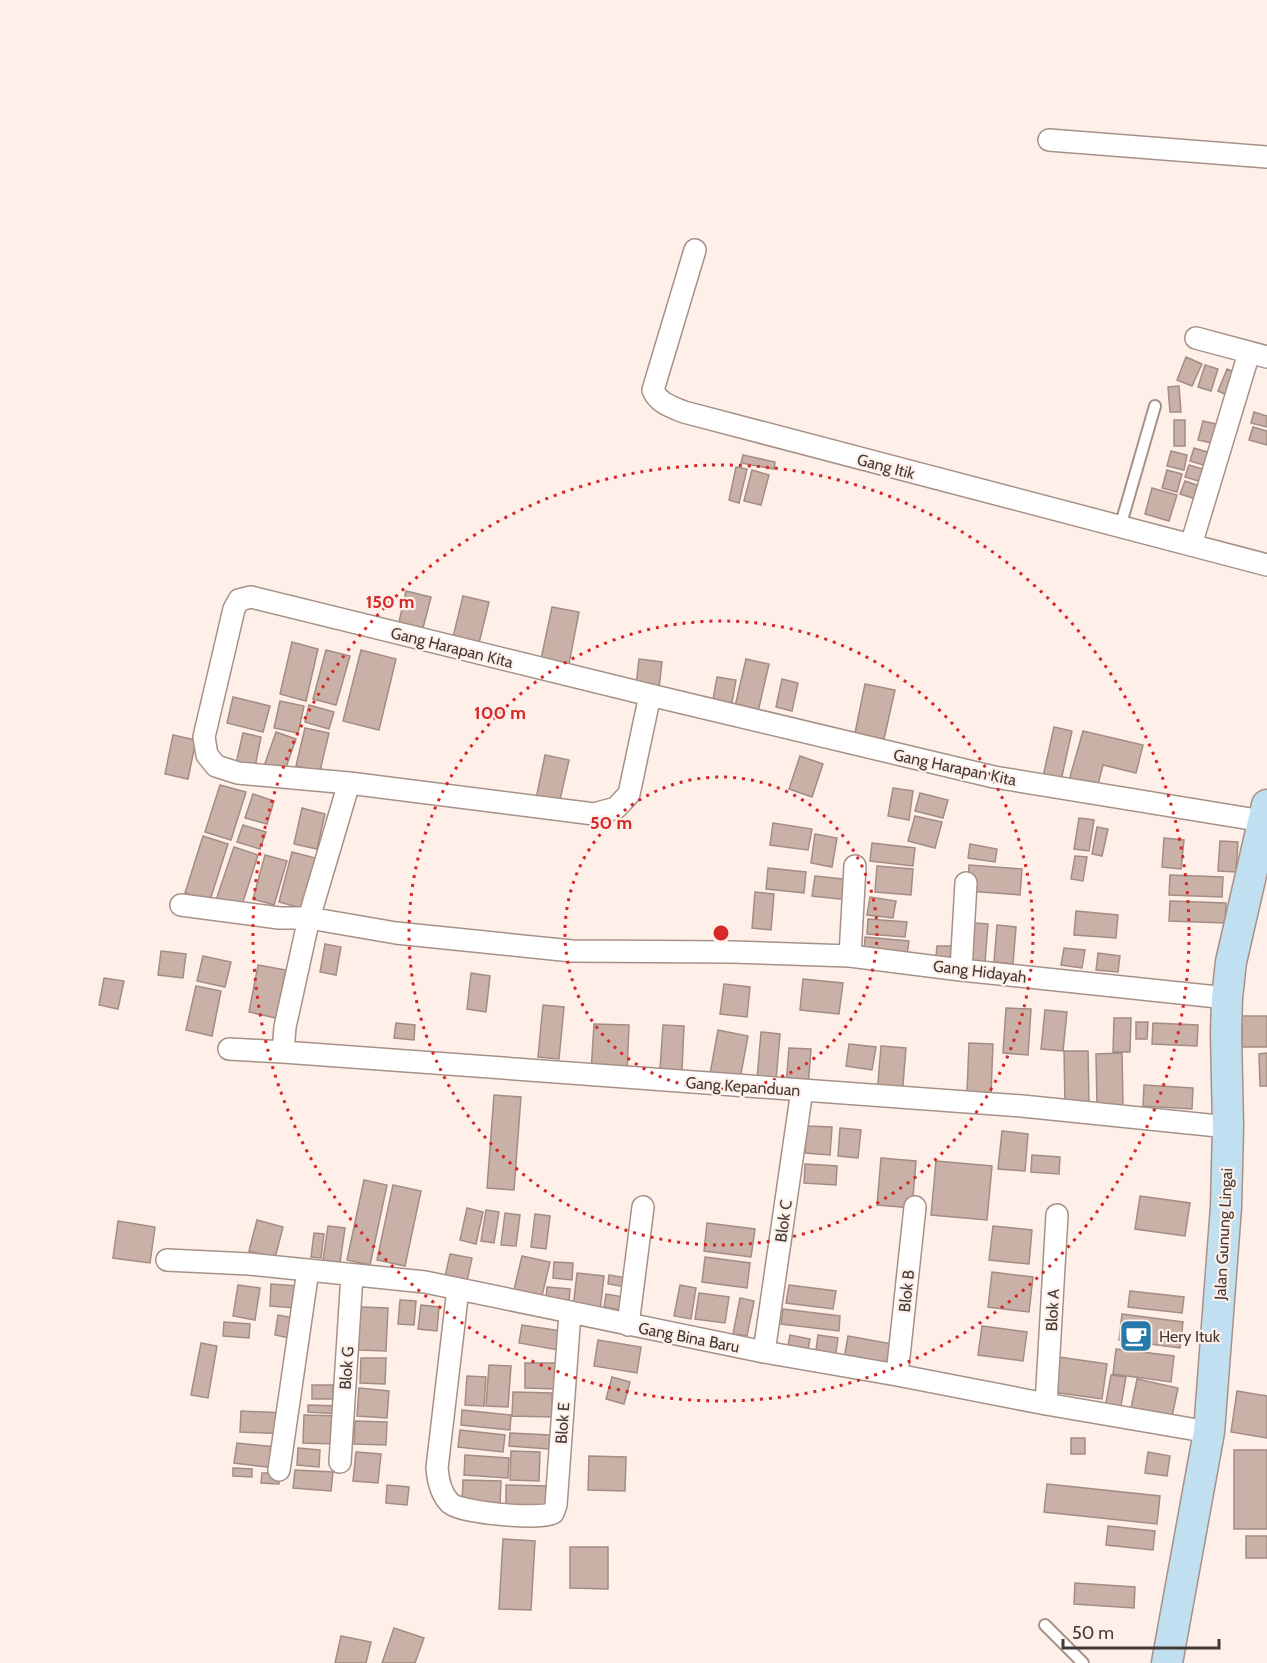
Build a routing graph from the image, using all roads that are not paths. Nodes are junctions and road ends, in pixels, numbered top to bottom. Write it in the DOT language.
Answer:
graph roads {
  1 [pos="1049,140"];
  2 [pos="1267,158"];
  3 [pos="695,250"];
  4 [pos="1196,338"];
  5 [pos="1258,355"];
  6 [pos="1155,406"];
  7 [pos="1120,527"];
  8 [pos="1191,545"];
  9 [pos="1267,565"];
  10 [pos="650,695"];
  11 [pos="349,783"];
  12 [pos="1265,813"];
  13 [pos="855,866"];
  14 [pos="966,883"];
  15 [pos="181,905"];
  16 [pos="309,918"];
  17 [pos="850,956"];
  18 [pos="961,970"];
  19 [pos="1227,998"];
  20 [pos="229,1049"];
  21 [pos="283,1052"];
  22 [pos="802,1090"];
  23 [pos="1228,1127"];
  24 [pos="643,1207"];
  25 [pos="915,1207"];
  26 [pos="1058,1215"];
  27 [pos="167,1260"];
  28 [pos="308,1270"];
  29 [pos="352,1275"];
  30 [pos="458,1289"];
  31 [pos="570,1313"];
  32 [pos="628,1325"];
  33 [pos="764,1352"];
  34 [pos="897,1375"];
  35 [pos="1046,1404"];
  36 [pos="1209,1432"];
  37 [pos="340,1462"];
  38 [pos="279,1470"];
  39 [pos="1045,1625"];
  40 [pos="1083,1663"];
  41 [pos="1167,1663"];
  1 -- 2 [label="street"];
  3 -- 7 [label="street, Gang Itik"];
  4 -- 5 [label="street"];
  5 -- 8 [label="street"];
  6 -- 7 [label="lane"];
  7 -- 8 [label="street, Gang Itik"];
  8 -- 9 [label="street, Gang Itik"];
  10 -- 11 [label="street, Gang Harapan Kita"];
  10 -- 11 [label="street, Gang Harapan Kita"];
  10 -- 12 [label="street, Gang Harapan Kita"];
  11 -- 16 [label="street"];
  12 -- 19 [label="street, Jalan Gunung Lingai"];
  13 -- 17 [label="street"];
  14 -- 18 [label="street"];
  15 -- 16 [label="street, Gang Hidayah"];
  16 -- 17 [label="street, Gang Hidayah"];
  16 -- 21 [label="street"];
  17 -- 18 [label="street, Gang Hidayah"];
  18 -- 19 [label="street, Gang Hidayah"];
  19 -- 23 [label="street, Jalan Gunung Lingai"];
  20 -- 21 [label="street, Gang Kepanduan"];
  21 -- 22 [label="street, Gang Kepanduan"];
  22 -- 23 [label="street, Gang Kepanduan"];
  22 -- 33 [label="street, Blok C"];
  23 -- 36 [label="street, Jalan Gunung Lingai"];
  24 -- 32 [label="street"];
  25 -- 34 [label="street, Blok B"];
  26 -- 35 [label="street, Blok A"];
  27 -- 28 [label="street, Gang Bina Baru"];
  28 -- 29 [label="street, Gang Bina Baru"];
  28 -- 38 [label="street"];
  29 -- 30 [label="street, Gang Bina Baru"];
  29 -- 37 [label="street, Blok G"];
  30 -- 31 [label="street, Gang Bina Baru"];
  30 -- 31 [label="street, Blok E"];
  31 -- 32 [label="street, Gang Bina Baru"];
  32 -- 33 [label="street, Gang Bina Baru"];
  33 -- 34 [label="street, Gang Bina Baru"];
  34 -- 35 [label="street, Gang Bina Baru"];
  35 -- 36 [label="street, Gang Bina Baru"];
  36 -- 41 [label="street, Jalan Gunung Lingai"];
  39 -- 40 [label="lane"];
}
